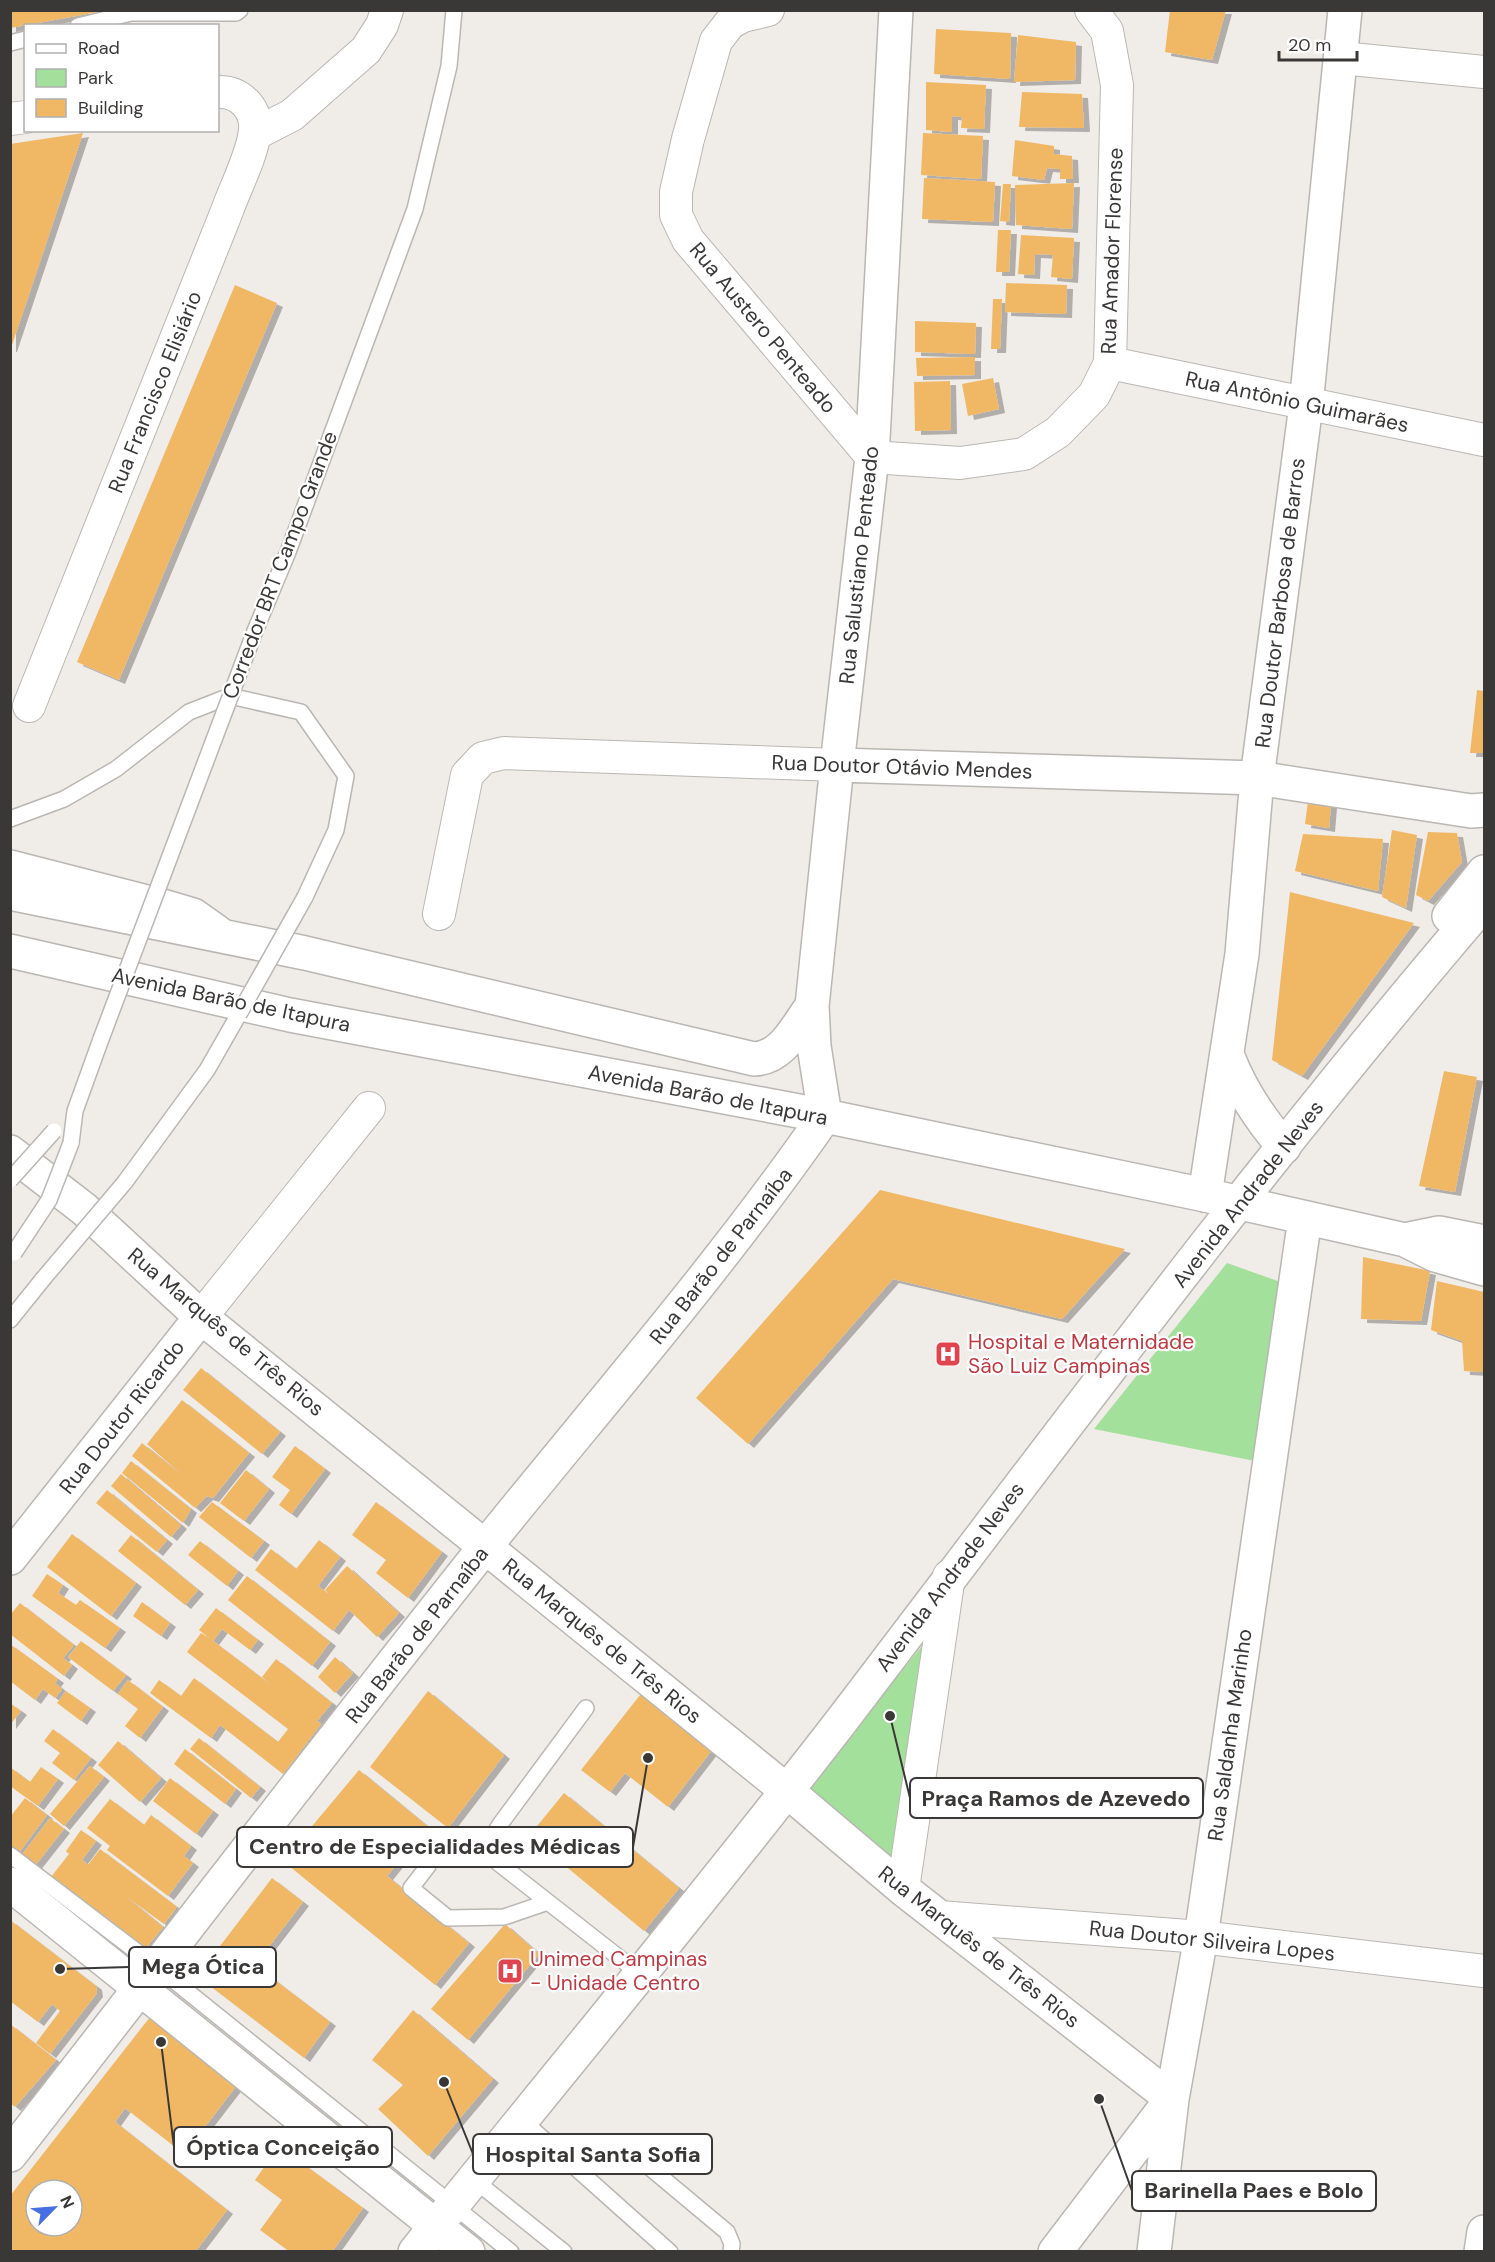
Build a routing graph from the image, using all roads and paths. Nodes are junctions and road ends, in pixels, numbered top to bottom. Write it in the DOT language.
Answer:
graph roads {
  1 [pos="240,10"];
  2 [pos="387,10"];
  3 [pos="454,10"];
  4 [pos="768,10"];
  5 [pos="896,10"];
  6 [pos="1091,10"];
  7 [pos="1345,10"];
  8 [pos="190,11"];
  9 [pos="86,24"];
  10 [pos="1341,58"];
  11 [pos="1485,72"];
  12 [pos="219,92"];
  13 [pos="255,134"];
  14 [pos="1110,363"];
  15 [pos="1306,405"];
  16 [pos="1485,440"];
  17 [pos="872,457"];
  18 [pos="29,706"];
  19 [pos="837,765"];
  20 [pos="1257,778"];
  21 [pos="10,819"];
  22 [pos="1480,819"];
  23 [pos="10,867"];
  24 [pos="1485,872"];
  25 [pos="10,893"];
  26 [pos="1485,903"];
  27 [pos="439,914"];
  28 [pos="223,937"];
  29 [pos="10,951"];
  30 [pos="1414,985"];
  31 [pos="812,1006"];
  32 [pos="1228,1057"];
  33 [pos="369,1108"];
  34 [pos="75,1112"];
  35 [pos="825,1116"];
  36 [pos="1284,1147"];
  37 [pos="10,1152"];
  38 [pos="10,1180"];
  39 [pos="1205,1195"];
  40 [pos="1241,1203"];
  41 [pos="1305,1218"];
  42 [pos="1405,1240"];
  43 [pos="1485,1242"];
  44 [pos="12,1255"];
  45 [pos="1485,1269"];
  46 [pos="201,1317"];
  47 [pos="10,1320"];
  48 [pos="486,1546"];
  49 [pos="10,1558"];
  50 [pos="949,1576"];
  51 [pos="586,1708"];
  52 [pos="786,1790"];
  53 [pos="10,1855"];
  54 [pos="428,1866"];
  55 [pos="10,1884"];
  56 [pos="903,1889"];
  57 [pos="548,1902"];
  58 [pos="939,1917"];
  59 [pos="1200,1937"];
  60 [pos="1485,1971"];
  61 [pos="640,1974"];
  62 [pos="148,1978"];
  63 [pos="1172,2098"];
  64 [pos="522,2120"];
  65 [pos="10,2155"];
  66 [pos="636,2156"];
  67 [pos="473,2179"];
  68 [pos="444,2216"];
  69 [pos="1485,2232"];
  70 [pos="415,2252"];
  71 [pos="468,2252"];
  72 [pos="511,2252"];
  73 [pos="564,2252"];
  74 [pos="670,2252"];
  75 [pos="731,2252"];
  76 [pos="1055,2252"];
  77 [pos="1154,2252"];
  78 [pos="1482,2252"];
  1 -- 8 [label="lane"];
  2 -- 13 [label="street"];
  3 -- 34 [label="lane, Corredor BRT Campo Grande, bridge"];
  4 -- 17 [label="street, Rua Austero Penteado"];
  5 -- 17 [label="main road, Rua Salustiano Penteado"];
  6 -- 14 [label="street, Rua Amador Florense"];
  7 -- 10 [label="main road, Rua Doutor Barbosa de Barros"];
  8 -- 9 [label="lane"];
  10 -- 11 [label="street"];
  10 -- 15 [label="main road, Rua Doutor Barbosa de Barros"];
  12 -- 13 [label="street"];
  13 -- 18 [label="street, Rua Francisco Elisiário"];
  14 -- 15 [label="street, Rua Antônio Guimarães"];
  14 -- 17 [label="street, Rua Amador Florense"];
  15 -- 16 [label="street, Rua Antônio Guimarães"];
  15 -- 20 [label="main road, Rua Doutor Barbosa de Barros"];
  17 -- 19 [label="main road, Rua Salustiano Penteado"];
  19 -- 20 [label="main road, Rua Doutor Otávio Mendes"];
  19 -- 27 [label="street, Rua Doutor Otávio Mendes"];
  19 -- 31 [label="main road, Rua Salustiano Penteado"];
  20 -- 22 [label="main road, Rua Doutor Otávio Mendes"];
  20 -- 32 [label="main road, Rua Doutor Barbosa de Barros"];
  21 -- 47 [label="lane, bridge"];
  23 -- 28 [label="main road"];
  24 -- 30 [label="main road"];
  25 -- 28 [label="main road, Avenida Barão de Itapura"];
  26 -- 30 [label="main road, Avenida Andrade Neves"];
  28 -- 31 [label="main road, Avenida Barão de Itapura"];
  29 -- 35 [label="main road, Avenida Barão de Itapura"];
  30 -- 36 [label="main road, Avenida Andrade Neves"];
  31 -- 35 [label="main road, Rua Salustiano Penteado"];
  32 -- 36 [label="main road"];
  32 -- 39 [label="main road, Rua Doutor Barbosa de Barros"];
  33 -- 46 [label="street, Rua Doutor Ricardo"];
  34 -- 38 [label="lane, Corredor BRT Campo Grande, bridge"];
  34 -- 44 [label="lane, Corredor BRT Campo Grande, bridge"];
  35 -- 39 [label="main road, Avenida Barão de Itapura"];
  35 -- 48 [label="main road, Rua Barão de Parnaíba"];
  36 -- 40 [label="main road, Avenida Andrade Neves"];
  37 -- 46 [label="main road, Rua Marquês de Três Rios"];
  39 -- 40 [label="main road, Avenida Barão de Itapura"];
  40 -- 41 [label="main road, Avenida Barão de Itapura"];
  40 -- 50 [label="main road, Avenida Andrade Neves"];
  41 -- 42 [label="main road, Avenida Barão de Itapura"];
  41 -- 59 [label="main road, Rua Saldanha Marinho"];
  42 -- 43 [label="main road, Avenida Barão de Itapura"];
  42 -- 45 [label="main road, Avenida Barão de Itapura"];
  46 -- 48 [label="main road, Rua Marquês de Três Rios"];
  46 -- 49 [label="main road, Rua Doutor Ricardo"];
  48 -- 52 [label="main road, Rua Marquês de Três Rios"];
  48 -- 62 [label="main road, Rua Barão de Parnaíba"];
  50 -- 52 [label="main road, Avenida Andrade Neves"];
  50 -- 56 [label="street"];
  51 -- 57 [label="lane"];
  52 -- 56 [label="main road, Rua Marquês de Três Rios"];
  52 -- 61 [label="main road, Avenida Andrade Neves"];
  53 -- 62 [label="lane"];
  54 -- 57 [label="lane"];
  55 -- 62 [label="main road"];
  56 -- 58 [label="main road, Rua Marquês de Três Rios"];
  57 -- 61 [label="lane"];
  58 -- 59 [label="street, Rua Doutor Silveira Lopes"];
  58 -- 63 [label="main road, Rua Marquês de Três Rios"];
  59 -- 60 [label="street, Rua Doutor Silveira Lopes"];
  59 -- 63 [label="main road, Rua Saldanha Marinho"];
  61 -- 64 [label="main road, Avenida Andrade Neves"];
  62 -- 65 [label="main road, Rua Barão de Parnaíba"];
  62 -- 68 [label="main road"];
  63 -- 76 [label="main road"];
  63 -- 77 [label="main road, Rua Saldanha Marinho"];
  64 -- 67 [label="main road, Avenida Andrade Neves"];
  64 -- 74 [label="lane"];
  66 -- 75 [label="lane"];
  67 -- 68 [label="main road, Avenida Andrade Neves"];
  67 -- 73 [label="lane"];
  68 -- 70 [label="main road, Avenida Andrade Neves"];
  68 -- 71 [label="main road"];
  68 -- 72 [label="lane"];
  69 -- 78 [label="main road"];
}
